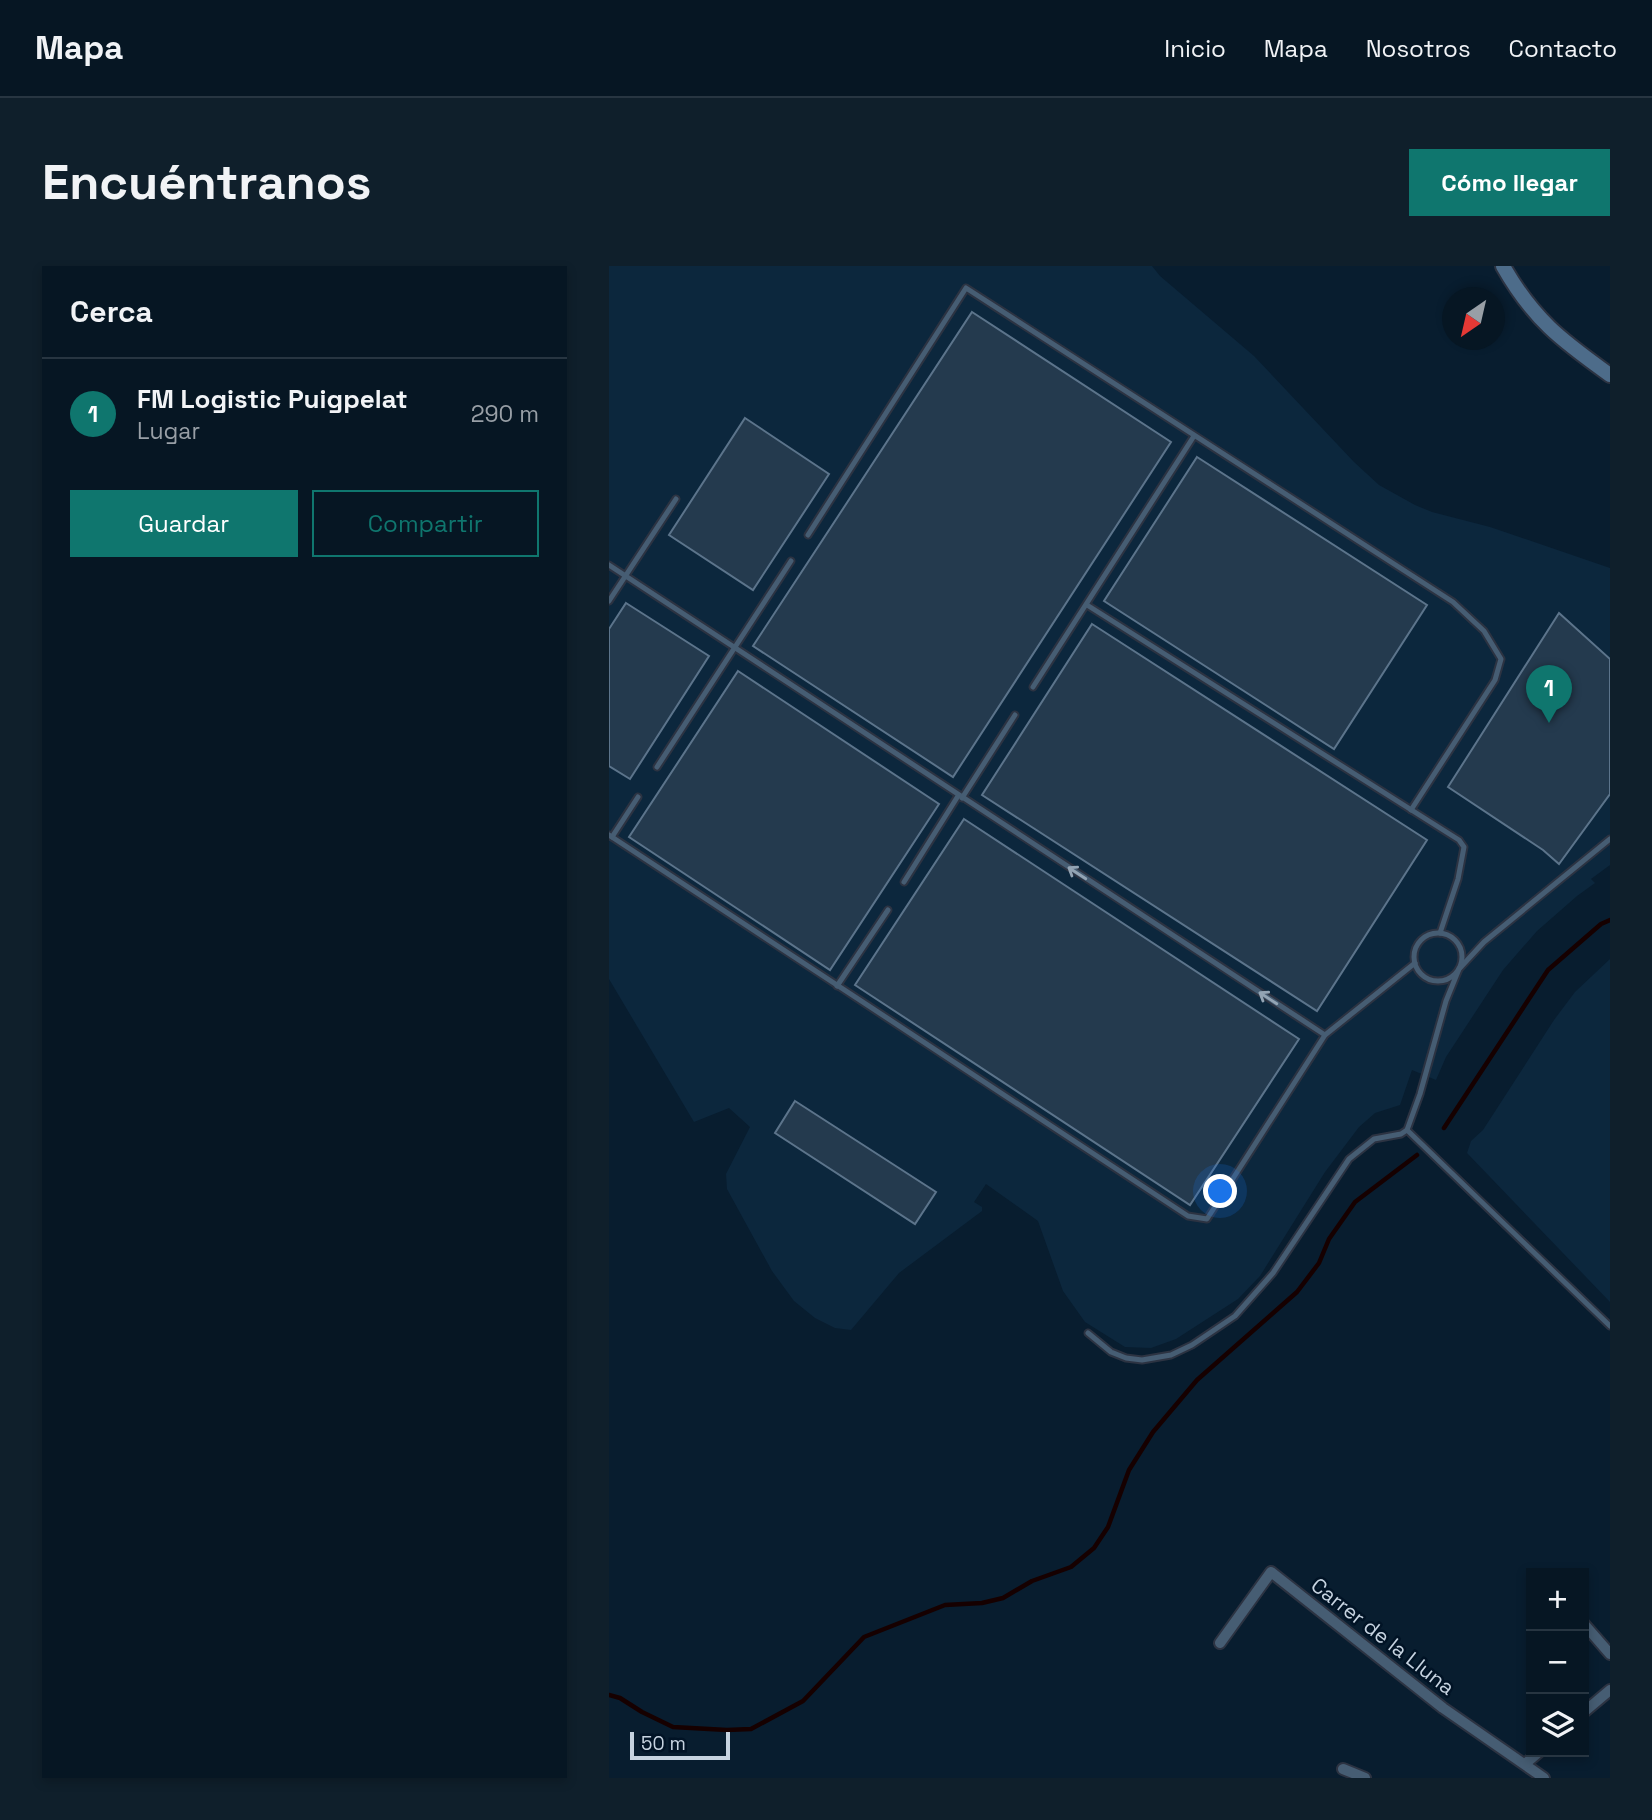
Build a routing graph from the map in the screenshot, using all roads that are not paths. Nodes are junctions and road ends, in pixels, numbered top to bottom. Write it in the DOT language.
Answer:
graph roads {
  1 [pos="1503,266"];
  2 [pos="1610,375"];
  3 [pos="1194,436"];
  4 [pos="676,499"];
  5 [pos="808,535"];
  6 [pos="791,561"];
  7 [pos="609,565"];
  8 [pos="626,576"];
  9 [pos="609,601"];
  10 [pos="1087,605"];
  11 [pos="734,648"];
  12 [pos="1033,687"];
  13 [pos="1015,715"];
  14 [pos="657,767"];
  15 [pos="638,797"];
  16 [pos="960,797"];
  17 [pos="1411,810"];
  18 [pos="610,836"];
  19 [pos="1610,839"];
  20 [pos="904,882"];
  21 [pos="888,910"];
  22 [pos="1440,933"];
  23 [pos="1415,963"];
  24 [pos="1459,969"];
  25 [pos="837,986"];
  26 [pos="1325,1035"];
  27 [pos="1408,1130"];
  28 [pos="1610,1326"];
  29 [pos="1088,1333"];
  30 [pos="1589,1630"];
  31 [pos="1220,1643"];
  32 [pos="1610,1654"];
  33 [pos="1610,1690"];
  34 [pos="1589,1708"];
  35 [pos="1533,1757"];
  36 [pos="1525,1764"];
  37 [pos="1343,1769"];
  38 [pos="1365,1778"];
  39 [pos="1544,1778"];
  1 -- 2 [label="street"];
  3 -- 5 [label="lane"];
  3 -- 10 [label="lane"];
  3 -- 17 [label="lane"];
  4 -- 8 [label="lane"];
  6 -- 11 [label="lane"];
  7 -- 8 [label="lane"];
  8 -- 9 [label="lane"];
  8 -- 11 [label="lane"];
  10 -- 12 [label="lane"];
  10 -- 17 [label="lane"];
  11 -- 14 [label="lane"];
  11 -- 16 [label="lane"];
  13 -- 16 [label="lane"];
  15 -- 18 [label="lane"];
  16 -- 20 [label="lane"];
  26 -- 16 [label="lane, one-way"];
  17 -- 22 [label="lane"];
  18 -- 25 [label="lane"];
  19 -- 24 [label="lane"];
  21 -- 25 [label="lane"];
  22 -- 23 [label="lane"];
  22 -- 24 [label="lane"];
  23 -- 24 [label="lane"];
  23 -- 26 [label="lane"];
  24 -- 27 [label="lane"];
  25 -- 26 [label="lane"];
  27 -- 28 [label="lane"];
  27 -- 29 [label="lane"];
  30 -- 32 [label="street"];
  31 -- 36 [label="street, Carrer de la Lluna"];
  33 -- 34 [label="street"];
  35 -- 36 [label="street"];
  36 -- 39 [label="street, Carrer de la Lluna"];
  37 -- 38 [label="street"];
}
